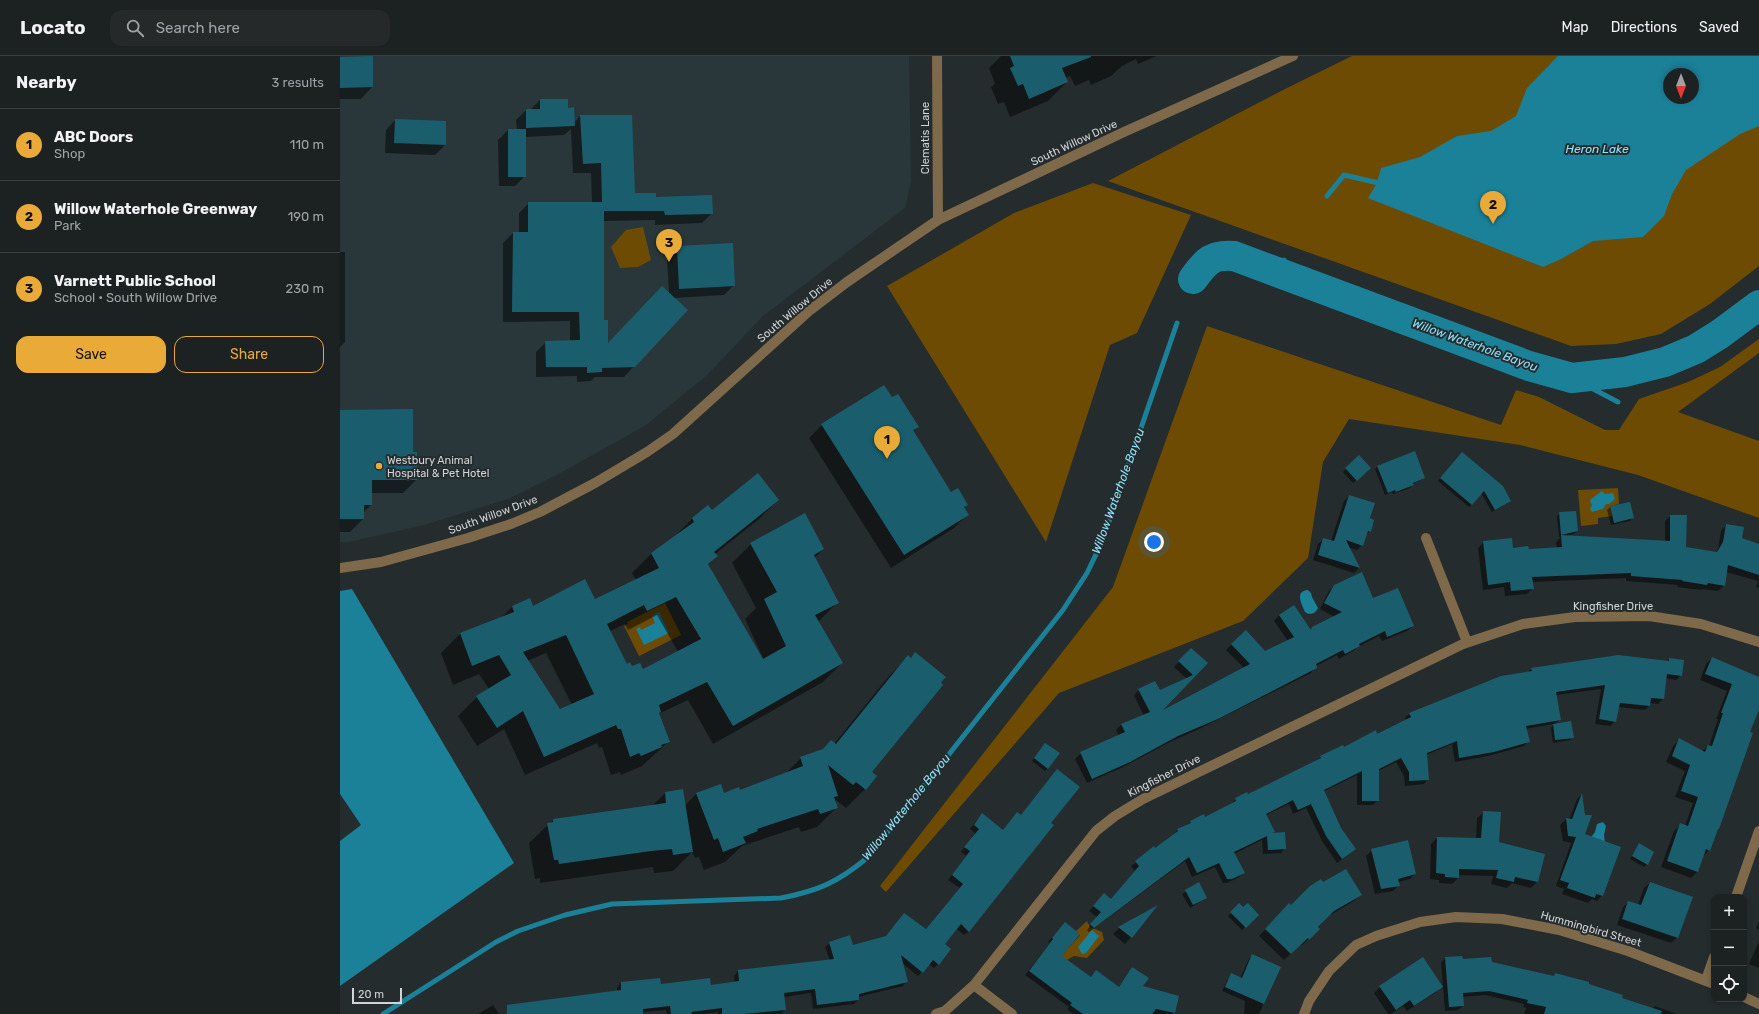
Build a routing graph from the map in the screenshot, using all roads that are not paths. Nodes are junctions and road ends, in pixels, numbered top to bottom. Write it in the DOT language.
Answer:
graph roads {
  1 [pos="937,56"];
  2 [pos="1293,56"];
  3 [pos="938,220"];
  4 [pos="1426,538"];
  5 [pos="340,568"];
  6 [pos="1467,642"];
  7 [pos="1759,642"];
  8 [pos="1759,831"];
  9 [pos="1737,894"];
  10 [pos="1713,966"];
  11 [pos="1710,982"];
  12 [pos="974,985"];
  13 [pos="1747,998"];
  14 [pos="1759,1004"];
  15 [pos="936,1014"];
  16 [pos="1012,1014"];
  17 [pos="1304,1014"];
  1 -- 3 [label="street, Clematis Lane"];
  2 -- 3 [label="street, South Willow Drive"];
  3 -- 5 [label="street, South Willow Drive"];
  4 -- 6 [label="street"];
  6 -- 7 [label="street, Kingfisher Drive"];
  6 -- 12 [label="street, Kingfisher Drive"];
  8 -- 9 [label="street"];
  10 -- 11 [label="street"];
  11 -- 17 [label="street, Hummingbird Street"];
  12 -- 15 [label="street, Kingfisher Drive"];
  12 -- 16 [label="street"];
  13 -- 14 [label="street"];
}
